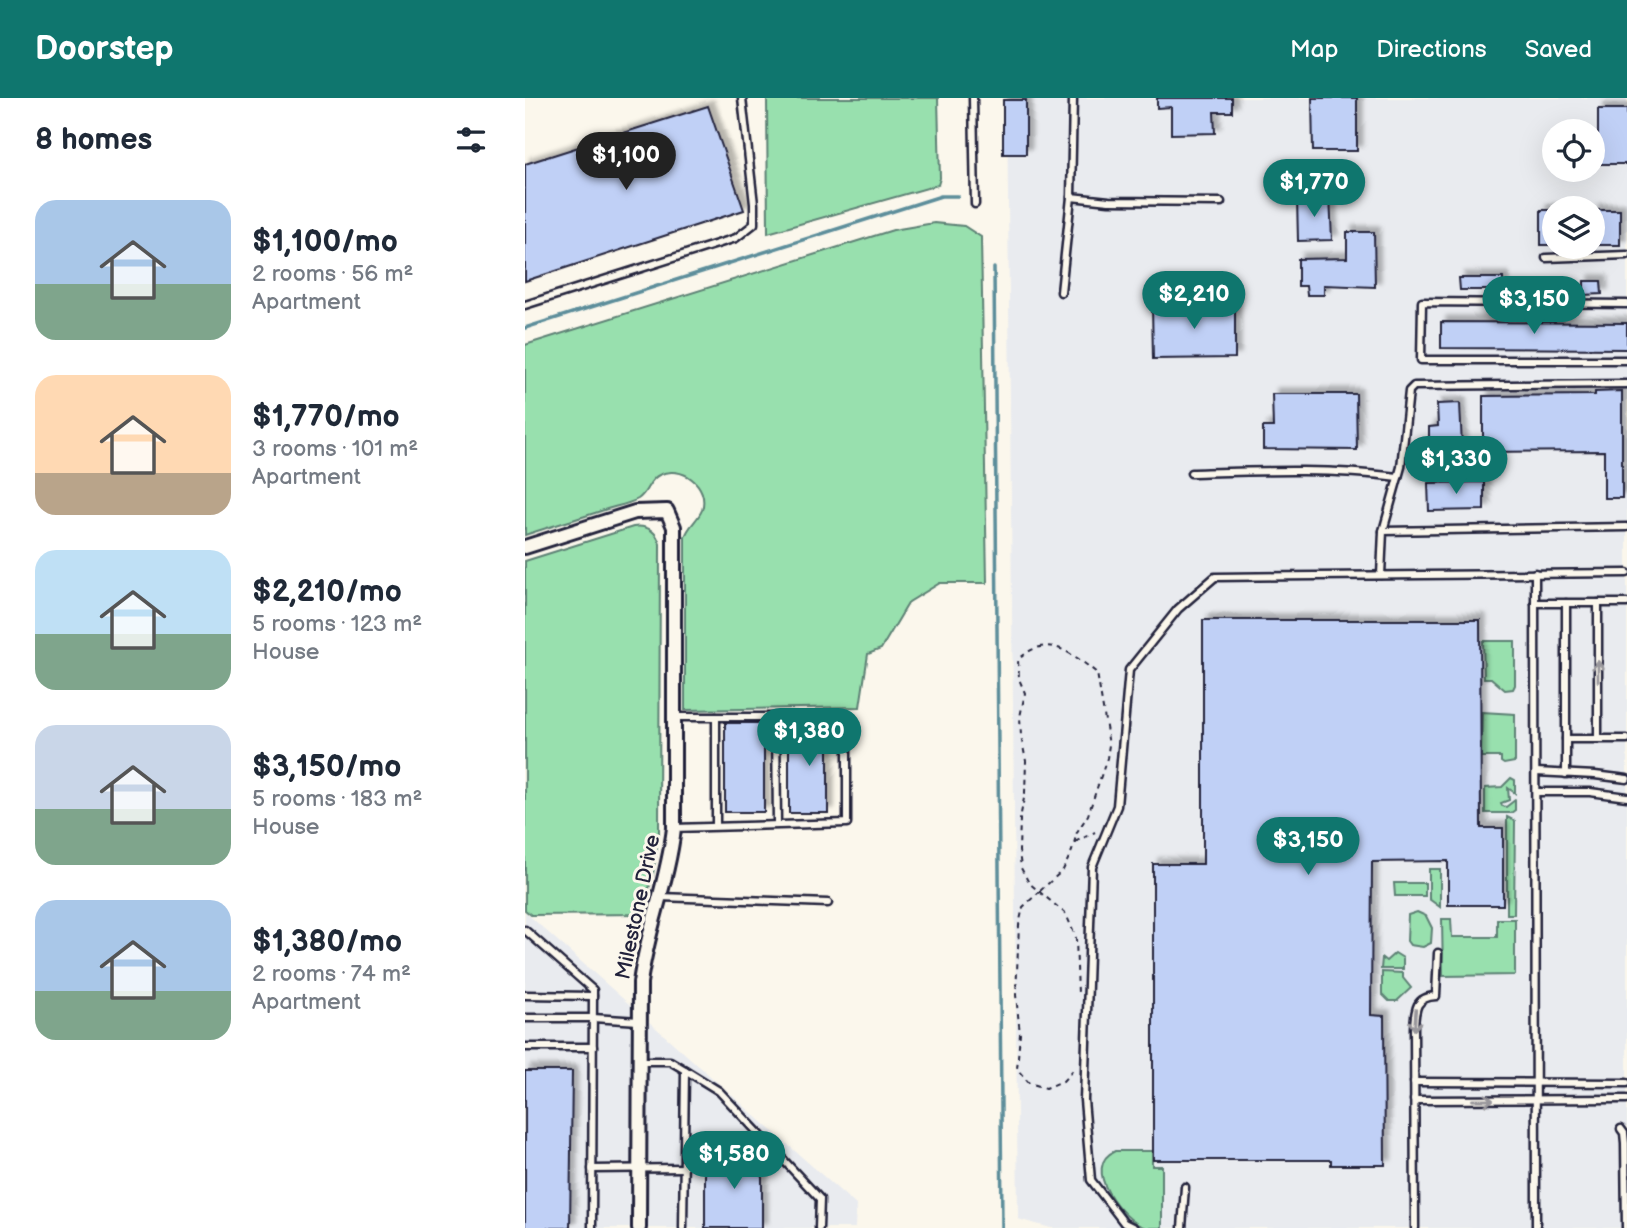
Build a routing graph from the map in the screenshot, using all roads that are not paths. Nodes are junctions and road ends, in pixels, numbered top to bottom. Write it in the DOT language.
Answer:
graph roads {
  1 [pos="742,98"];
  2 [pos="973,98"];
  3 [pos="1073,98"];
  4 [pos="1071,197"];
  5 [pos="1221,202"];
  6 [pos="975,204"];
  7 [pos="1627,255"];
  8 [pos="1605,256"];
  9 [pos="1061,292"];
  10 [pos="1627,304"];
  11 [pos="525,305"];
  12 [pos="1627,360"];
  13 [pos="1627,384"];
  14 [pos="1191,473"];
  15 [pos="1398,477"];
  16 [pos="1627,527"];
  17 [pos="1383,531"];
  18 [pos="525,547"];
  19 [pos="1535,573"];
  20 [pos="1627,573"];
  21 [pos="1381,575"];
  22 [pos="1535,603"];
  23 [pos="1566,603"];
  24 [pos="1598,603"];
  25 [pos="1627,603"];
  26 [pos="674,717"];
  27 [pos="716,717"];
  28 [pos="776,717"];
  29 [pos="1566,739"];
  30 [pos="1598,739"];
  31 [pos="1627,739"];
  32 [pos="1535,772"];
  33 [pos="1566,774"];
  34 [pos="1627,779"];
  35 [pos="1536,792"];
  36 [pos="1627,797"];
  37 [pos="778,824"];
  38 [pos="716,826"];
  39 [pos="674,828"];
  40 [pos="660,898"];
  41 [pos="828,903"];
  42 [pos="525,930"];
  43 [pos="1438,953"];
  44 [pos="525,995"];
  45 [pos="593,996"];
  46 [pos="525,1018"];
  47 [pos="593,1018"];
  48 [pos="639,1021"];
  49 [pos="525,1047"];
  50 [pos="593,1047"];
  51 [pos="639,1060"];
  52 [pos="685,1070"];
  53 [pos="1414,1082"];
  54 [pos="1536,1082"];
  55 [pos="1627,1083"];
  56 [pos="1414,1100"];
  57 [pos="1536,1100"];
  58 [pos="1627,1100"];
  59 [pos="1621,1129"];
  60 [pos="684,1168"];
  61 [pos="592,1169"];
  62 [pos="639,1169"];
  63 [pos="1185,1186"];
  64 [pos="592,1228"];
  65 [pos="639,1228"];
  66 [pos="683,1228"];
  67 [pos="819,1228"];
  68 [pos="1134,1228"];
  69 [pos="1182,1228"];
  70 [pos="1415,1228"];
  71 [pos="1536,1228"];
  72 [pos="1626,1228"];
  1 -- 11 [label="lane"];
  2 -- 6 [label="lane"];
  3 -- 4 [label="lane"];
  4 -- 5 [label="lane"];
  4 -- 9 [label="lane"];
  7 -- 8 [label="lane"];
  10 -- 12 [label="lane"];
  13 -- 15 [label="lane"];
  14 -- 15 [label="lane"];
  15 -- 17 [label="lane"];
  16 -- 17 [label="lane"];
  17 -- 21 [label="lane"];
  18 -- 26 [label="street, Milestone Drive"];
  19 -- 20 [label="lane"];
  19 -- 21 [label="lane"];
  19 -- 22 [label="lane"];
  21 -- 68 [label="lane"];
  22 -- 23 [label="lane"];
  22 -- 32 [label="lane"];
  23 -- 24 [label="lane"];
  23 -- 29 [label="lane"];
  24 -- 25 [label="lane"];
  30 -- 24 [label="lane, one-way"];
  26 -- 27 [label="lane"];
  26 -- 39 [label="street, Milestone Drive"];
  27 -- 28 [label="lane"];
  27 -- 38 [label="lane"];
  28 -- 37 [label="lane"];
  28 -- 37 [label="lane"];
  29 -- 30 [label="lane"];
  29 -- 33 [label="lane"];
  30 -- 31 [label="lane"];
  32 -- 33 [label="lane"];
  32 -- 35 [label="lane"];
  33 -- 34 [label="lane"];
  35 -- 36 [label="lane"];
  35 -- 54 [label="lane"];
  37 -- 38 [label="lane"];
  38 -- 39 [label="lane"];
  39 -- 40 [label="street, Milestone Drive"];
  40 -- 41 [label="lane"];
  40 -- 48 [label="street, Milestone Drive"];
  42 -- 45 [label="lane"];
  43 -- 53 [label="lane, one-way"];
  44 -- 45 [label="lane"];
  45 -- 47 [label="lane"];
  46 -- 47 [label="lane"];
  47 -- 48 [label="lane"];
  47 -- 50 [label="lane"];
  48 -- 51 [label="street, Milestone Drive"];
  49 -- 50 [label="lane"];
  50 -- 61 [label="lane"];
  51 -- 52 [label="lane"];
  51 -- 62 [label="street, Milestone Drive"];
  52 -- 60 [label="lane"];
  52 -- 67 [label="lane"];
  53 -- 54 [label="lane"];
  53 -- 56 [label="lane"];
  54 -- 55 [label="lane"];
  54 -- 57 [label="lane"];
  56 -- 57 [label="lane, one-way"];
  56 -- 70 [label="lane"];
  57 -- 58 [label="lane"];
  57 -- 71 [label="lane"];
  59 -- 72 [label="lane"];
  60 -- 62 [label="lane"];
  60 -- 66 [label="lane"];
  61 -- 62 [label="lane"];
  61 -- 64 [label="lane"];
  62 -- 65 [label="street, Milestone Drive"];
  63 -- 69 [label="lane"];
}
